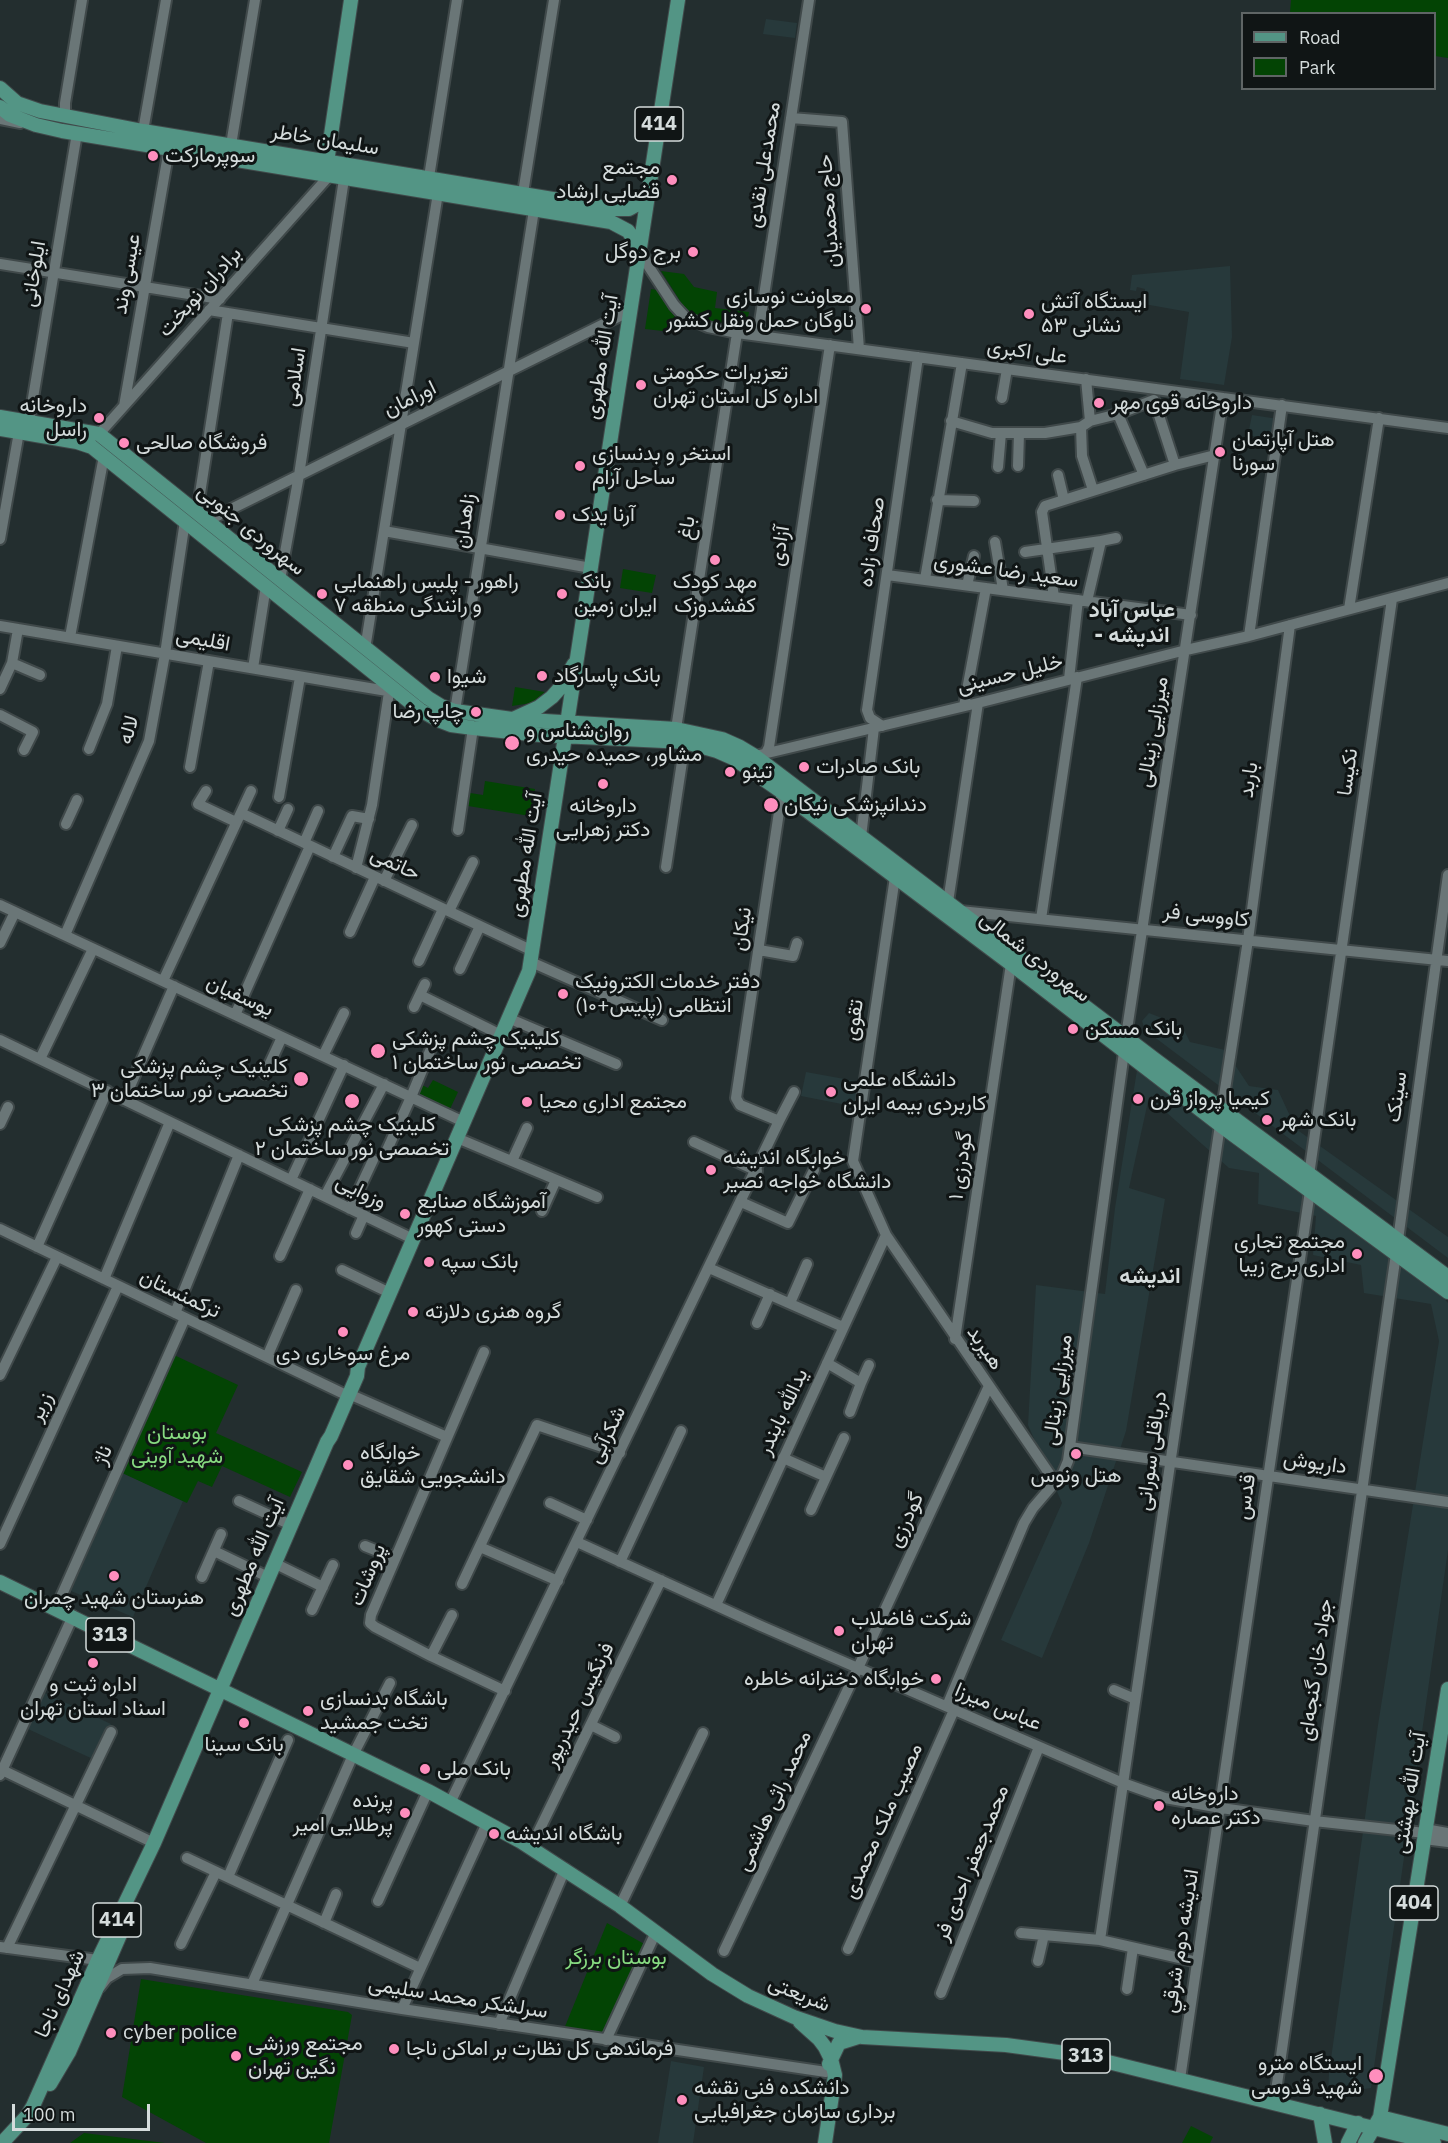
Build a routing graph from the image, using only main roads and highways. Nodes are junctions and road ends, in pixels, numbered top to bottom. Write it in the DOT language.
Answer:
graph roads {
  1 [pos="351,0"];
  2 [pos="678,0"];
  3 [pos="0,88"];
  4 [pos="0,107"];
  5 [pos="327,162"];
  6 [pos="329,176"];
  7 [pos="648,199"];
  8 [pos="640,248"];
  9 [pos="0,417"];
  10 [pos="0,429"];
  11 [pos="361,654"];
  12 [pos="578,657"];
  13 [pos="512,719"];
  14 [pos="570,733"];
  15 [pos="1126,1036"];
  16 [pos="1124,1052"];
  17 [pos="1397,1247"];
  18 [pos="1448,1277"];
  19 [pos="1448,1292"];
  20 [pos="0,1582"];
  21 [pos="1448,1689"];
  22 [pos="220,1690"];
  23 [pos="151,1849"];
  24 [pos="794,2017"];
  25 [pos="862,2037"];
  26 [pos="829,2066"];
  27 [pos="33,2106"];
  28 [pos="1320,2114"];
  29 [pos="1376,2122"];
  30 [pos="1358,2123"];
  31 [pos="1448,2134"];
  32 [pos="2,2143"];
  33 [pos="815,2143"];
  34 [pos="825,2143"];
  35 [pos="1324,2143"];
  36 [pos="1348,2143"];
  37 [pos="1365,2143"];
  38 [pos="1434,2143"];
  1 -- 5 [label="main road"];
  2 -- 7 [label="main road, 414"];
  3 -- 5 [label="main road, سلیمان خاطر"];
  4 -- 6 [label="main road, سلیمان خاطر"];
  5 -- 6 [label="main road"];
  5 -- 7 [label="main road, سلیمان خاطر"];
  6 -- 8 [label="main road, سلیمان خاطر"];
  7 -- 8 [label="main road, 414"];
  8 -- 12 [label="main road, آیت الله مطهری / 414"];
  9 -- 11 [label="main road, سهروردی جنوبی"];
  10 -- 11 [label="main road, سهروردی جنوبی"];
  11 -- 13 [label="main road, سهروردی جنوبی"];
  11 -- 14 [label="main road, سهروردی جنوبی"];
  12 -- 13 [label="main road"];
  12 -- 14 [label="main road, آیت الله مطهری / 414"];
  13 -- 14 [label="main road, سهروردی جنوبی"];
  14 -- 15 [label="main road, سهروردی شمالی"];
  14 -- 16 [label="main road, سهروردی شمالی"];
  14 -- 22 [label="main road, آیت الله مطهری / 414"];
  15 -- 16 [label="main road"];
  15 -- 17 [label="main road, سهروردی شمالی"];
  16 -- 17 [label="main road, سهروردی شمالی"];
  17 -- 18 [label="main road, سهروردی شمالی"];
  17 -- 19 [label="main road, سهروردی شمالی"];
  20 -- 22 [label="main road, 313"];
  21 -- 29 [label="main road, آیت الله بهشتی / 404"];
  22 -- 23 [label="main road, شهدای ناجا / 414"];
  22 -- 24 [label="main road, شریعتی / 313"];
  23 -- 27 [label="main road, شهدای ناجا / 414"];
  23 -- 27 [label="main road"];
  24 -- 25 [label="main road, شریعتی / 313"];
  24 -- 26 [label="main road"];
  25 -- 26 [label="main road"];
  25 -- 28 [label="main road, شریعتی / 313"];
  26 -- 33 [label="main road"];
  26 -- 34 [label="main road"];
  27 -- 32 [label="main road, شهدای ناجا / 414"];
  28 -- 30 [label="main road, شریعتی / 313"];
  28 -- 35 [label="main road"];
  29 -- 30 [label="main road, شریعتی / 313"];
  29 -- 31 [label="main road, شریعتی / 313"];
  29 -- 37 [label="main road, آیت الله بهشتی"];
  29 -- 38 [label="main road, شریعتی / 313"];
  30 -- 36 [label="main road"];
}
